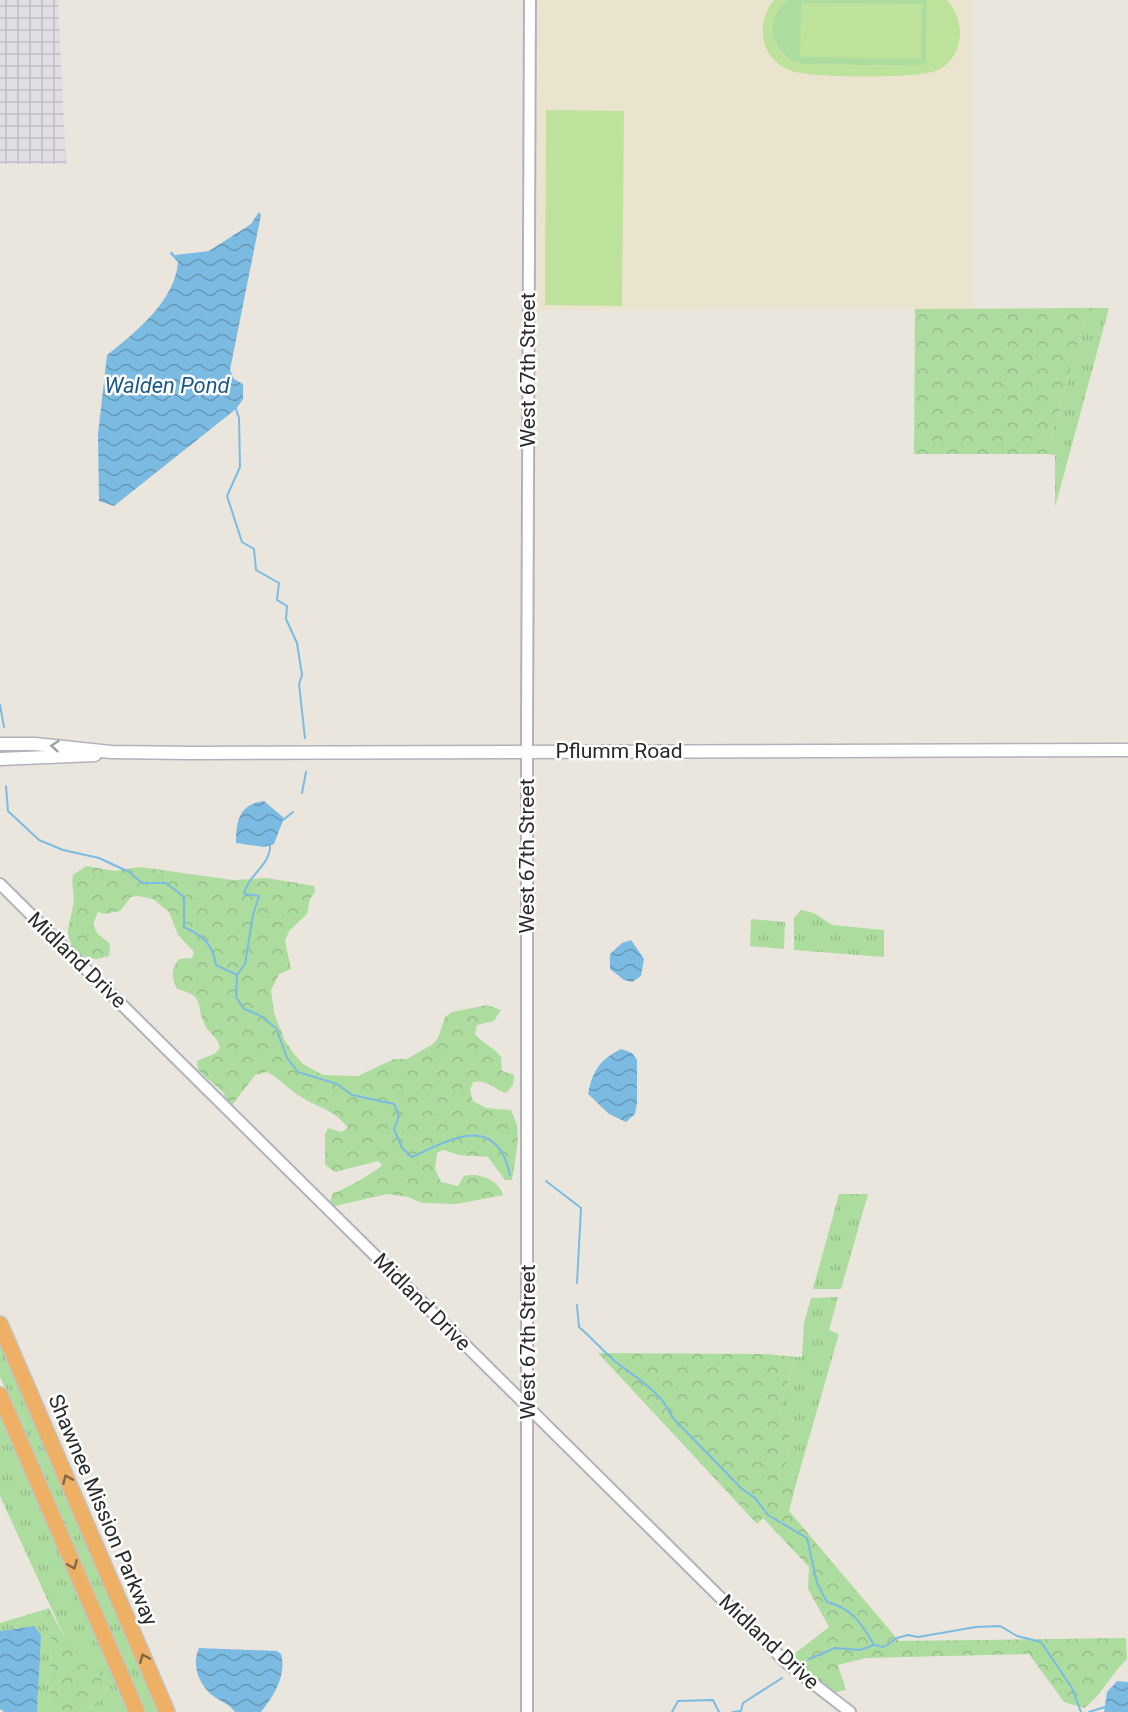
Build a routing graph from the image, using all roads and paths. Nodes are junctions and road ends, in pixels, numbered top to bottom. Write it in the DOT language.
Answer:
graph roads {
  1 [pos="530,0"];
  2 [pos="0,744"];
  3 [pos="1128,750"];
  4 [pos="527,751"];
  5 [pos="111,752"];
  6 [pos="0,759"];
  7 [pos="0,885"];
  8 [pos="0,1324"];
  9 [pos="0,1395"];
  10 [pos="528,1406"];
  11 [pos="137,1712"];
  12 [pos="167,1712"];
  13 [pos="527,1712"];
  14 [pos="850,1712"];
  1 -- 4 [label="street, West 67th Street"];
  5 -- 2 [label="main road, Pflumm Road, one-way"];
  3 -- 4 [label="main road, Pflumm Road"];
  4 -- 5 [label="main road, Pflumm Road"];
  4 -- 10 [label="street, West 67th Street"];
  5 -- 6 [label="main road, Pflumm Road"];
  7 -- 10 [label="street, Midland Drive"];
  12 -- 8 [label="highway, Shawnee Mission Parkway, one-way"];
  9 -- 11 [label="highway, one-way"];
  10 -- 13 [label="street, West 67th Street"];
  10 -- 14 [label="street, Midland Drive"];
}
